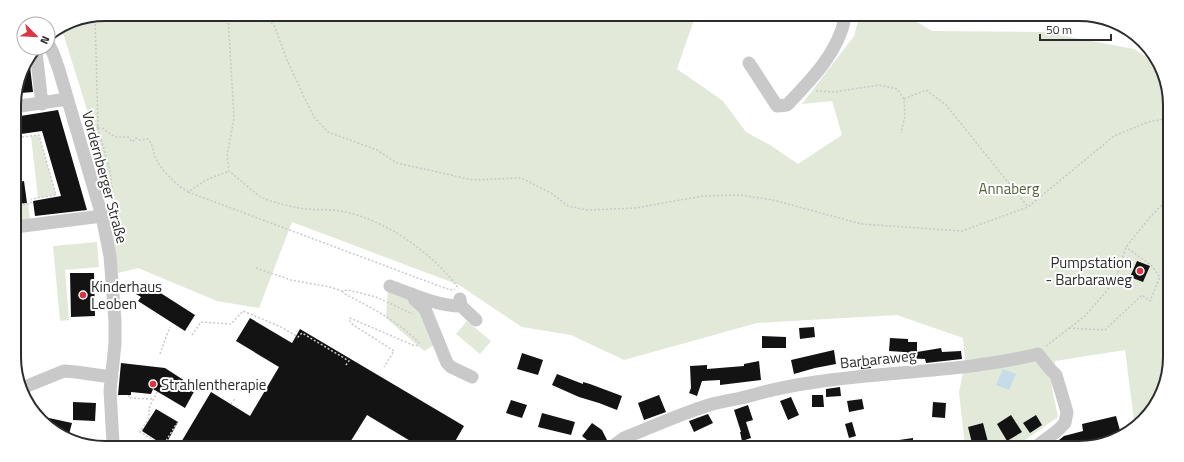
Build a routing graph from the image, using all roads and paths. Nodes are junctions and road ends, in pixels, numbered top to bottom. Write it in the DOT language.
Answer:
graph roads {
  1 [pos="228,21"];
  2 [pos="267,21"];
  3 [pos="844,21"];
  4 [pos="95,22"];
  5 [pos="36,56"];
  6 [pos="54,56"];
  7 [pos="749,63"];
  8 [pos="802,90"];
  9 [pos="67,99"];
  10 [pos="904,99"];
  11 [pos="42,104"];
  12 [pos="21,106"];
  13 [pos="1163,119"];
  14 [pos="98,128"];
  15 [pos="901,133"];
  16 [pos="21,137"];
  17 [pos="229,171"];
  18 [pos="188,192"];
  19 [pos="31,198"];
  20 [pos="32,202"];
  21 [pos="1163,204"];
  22 [pos="21,205"];
  23 [pos="1028,207"];
  24 [pos="102,216"];
  25 [pos="21,226"];
  26 [pos="116,226"];
  27 [pos="1126,247"];
  28 [pos="256,268"];
  29 [pos="390,286"];
  30 [pos="342,291"];
  31 [pos="412,294"];
  32 [pos="460,297"];
  33 [pos="430,320"];
  34 [pos="476,320"];
  35 [pos="170,327"];
  36 [pos="1069,328"];
  37 [pos="192,335"];
  38 [pos="1044,347"];
  39 [pos="160,354"];
  40 [pos="345,366"];
  41 [pos="384,367"];
  42 [pos="111,377"];
  43 [pos="472,377"];
  44 [pos="26,387"];
  45 [pos="157,392"];
  46 [pos="129,395"];
  47 [pos="153,399"];
  48 [pos="235,399"];
  49 [pos="231,404"];
  50 [pos="177,423"];
  51 [pos="113,441"];
  52 [pos="155,441"];
  53 [pos="166,441"];
  54 [pos="620,441"];
  55 [pos="1043,441"];
  1 -- 17 [label="path"];
  2 -- 23 [label="path"];
  3 -- 8 [label="street"];
  4 -- 14 [label="path"];
  5 -- 11 [label="street"];
  6 -- 9 [label="street, Vordernberger Straße"];
  7 -- 8 [label="street"];
  8 -- 10 [label="path"];
  9 -- 11 [label="street"];
  9 -- 24 [label="street, Vordernberger Straße"];
  10 -- 15 [label="path"];
  10 -- 23 [label="path"];
  11 -- 12 [label="street"];
  13 -- 23 [label="path"];
  14 -- 18 [label="path"];
  14 -- 26 [label="path"];
  16 -- 19 [label="path"];
  17 -- 18 [label="path"];
  17 -- 32 [label="path"];
  18 -- 32 [label="path"];
  20 -- 22 [label="path"];
  21 -- 27 [label="path"];
  24 -- 25 [label="street"];
  24 -- 42 [label="street, Vordernberger Straße"];
  27 -- 36 [label="path"];
  27 -- 36 [label="path"];
  28 -- 30 [label="path"];
  29 -- 31 [label="street"];
  30 -- 33 [label="path"];
  30 -- 41 [label="path"];
  31 -- 32 [label="street"];
  31 -- 33 [label="street"];
  32 -- 34 [label="street"];
  33 -- 43 [label="street"];
  35 -- 39 [label="path"];
  36 -- 38 [label="path"];
  37 -- 40 [label="path"];
  42 -- 44 [label="street"];
  42 -- 51 [label="street, Vordernberger Straße"];
  45 -- 47 [label="path"];
  46 -- 47 [label="path"];
  47 -- 52 [label="path"];
  48 -- 49 [label="path"];
  50 -- 53 [label="path"];
  54 -- 55 [label="street, Barbaraweg"];
}
